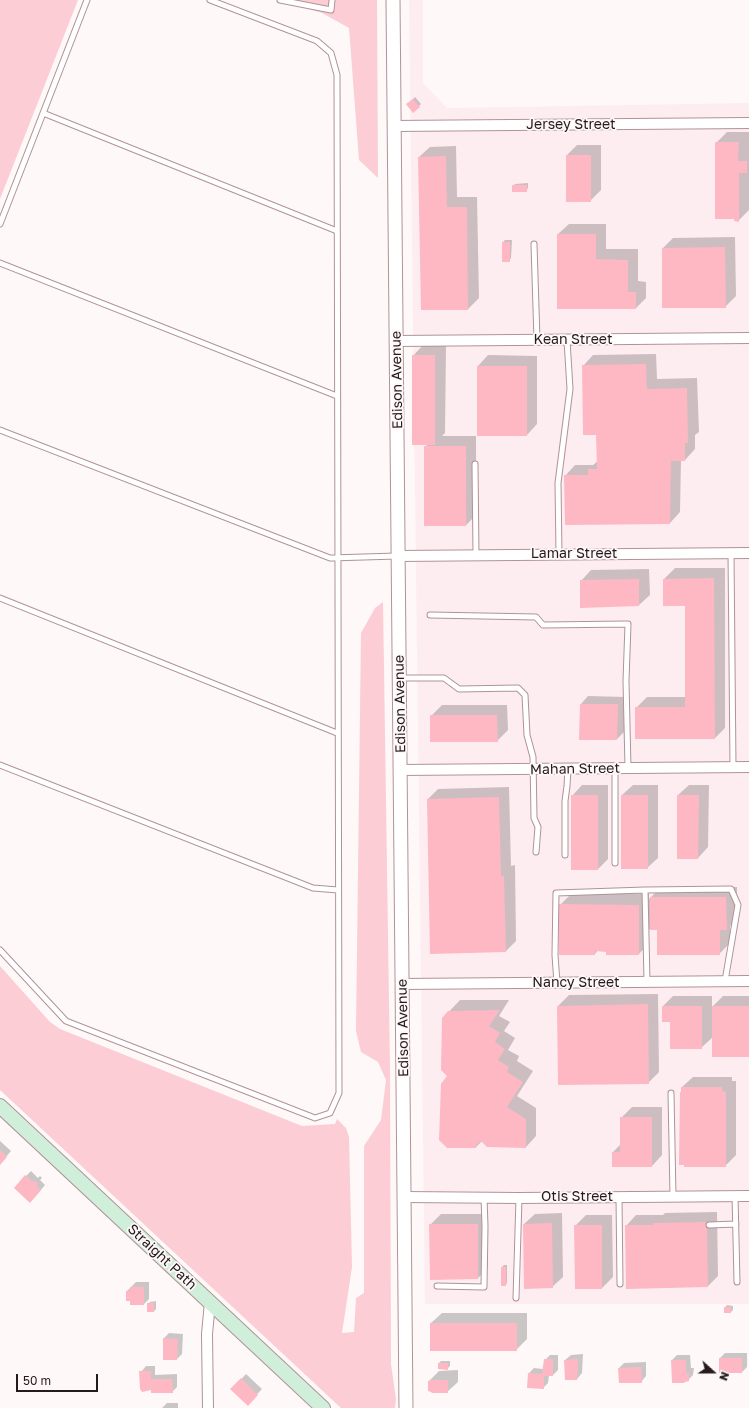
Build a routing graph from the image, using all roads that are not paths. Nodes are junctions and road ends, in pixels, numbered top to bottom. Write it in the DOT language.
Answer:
graph roads {
  1 [pos="87,0"];
  2 [pos="210,0"];
  3 [pos="280,0"];
  4 [pos="332,0"];
  5 [pos="393,0"];
  6 [pos="43,114"];
  7 [pos="749,123"];
  8 [pos="394,126"];
  9 [pos="0,224"];
  10 [pos="337,231"];
  11 [pos="534,244"];
  12 [pos="0,263"];
  13 [pos="749,338"];
  14 [pos="537,340"];
  15 [pos="567,340"];
  16 [pos="396,341"];
  17 [pos="337,396"];
  18 [pos="0,430"];
  19 [pos="475,464"];
  20 [pos="731,553"];
  21 [pos="749,553"];
  22 [pos="559,554"];
  23 [pos="476,555"];
  24 [pos="398,556"];
  25 [pos="337,558"];
  26 [pos="0,598"];
  27 [pos="430,615"];
  28 [pos="399,678"];
  29 [pos="337,733"];
  30 [pos="0,765"];
  31 [pos="733,767"];
  32 [pos="749,767"];
  33 [pos="615,768"];
  34 [pos="628,768"];
  35 [pos="533,769"];
  36 [pos="568,769"];
  37 [pos="400,770"];
  38 [pos="536,852"];
  39 [pos="565,855"];
  40 [pos="615,863"];
  41 [pos="338,890"];
  42 [pos="645,890"];
  43 [pos="0,950"];
  44 [pos="725,981"];
  45 [pos="749,981"];
  46 [pos="647,982"];
  47 [pos="557,983"];
  48 [pos="402,984"];
  49 [pos="671,1092"];
  50 [pos="0,1106"];
  51 [pos="674,1196"];
  52 [pos="735,1196"];
  53 [pos="749,1196"];
  54 [pos="404,1197"];
  55 [pos="619,1197"];
  56 [pos="484,1198"];
  57 [pos="519,1198"];
  58 [pos="736,1224"];
  59 [pos="710,1225"];
  60 [pos="737,1282"];
  61 [pos="620,1284"];
  62 [pos="437,1286"];
  63 [pos="516,1298"];
  64 [pos="210,1302"];
  65 [pos="208,1408"];
  66 [pos="324,1408"];
  67 [pos="406,1408"];
  1 -- 6 [label="lane"];
  2 -- 10 [label="lane"];
  3 -- 4 [label="lane"];
  5 -- 8 [label="street, Edison Avenue"];
  6 -- 9 [label="lane"];
  6 -- 10 [label="lane"];
  7 -- 8 [label="street, Jersey Street"];
  8 -- 16 [label="street, Edison Avenue"];
  10 -- 17 [label="lane"];
  11 -- 14 [label="lane"];
  12 -- 17 [label="lane"];
  13 -- 15 [label="street, Kean Street"];
  14 -- 15 [label="street, Kean Street"];
  14 -- 16 [label="street, Kean Street"];
  15 -- 22 [label="lane"];
  16 -- 24 [label="street, Edison Avenue"];
  17 -- 25 [label="lane"];
  18 -- 25 [label="lane"];
  19 -- 23 [label="lane"];
  20 -- 21 [label="street, Lamar Street"];
  20 -- 22 [label="street, Lamar Street"];
  20 -- 31 [label="lane"];
  22 -- 23 [label="street, Lamar Street"];
  23 -- 24 [label="street, Lamar Street"];
  24 -- 25 [label="lane"];
  24 -- 28 [label="street, Edison Avenue"];
  25 -- 29 [label="lane"];
  26 -- 29 [label="lane"];
  27 -- 34 [label="lane"];
  28 -- 35 [label="lane"];
  28 -- 37 [label="street, Edison Avenue"];
  29 -- 41 [label="lane"];
  30 -- 41 [label="lane"];
  31 -- 32 [label="street, Mahan Street"];
  31 -- 34 [label="street, Mahan Street"];
  33 -- 34 [label="street, Mahan Street"];
  33 -- 36 [label="street, Mahan Street"];
  33 -- 40 [label="lane"];
  35 -- 36 [label="street, Mahan Street"];
  35 -- 37 [label="street, Mahan Street"];
  35 -- 38 [label="lane"];
  36 -- 39 [label="lane"];
  37 -- 48 [label="street, Edison Avenue"];
  41 -- 43 [label="lane"];
  42 -- 44 [label="lane"];
  42 -- 46 [label="lane"];
  42 -- 47 [label="lane"];
  44 -- 45 [label="street, Nancy Street"];
  44 -- 46 [label="street, Nancy Street"];
  46 -- 47 [label="street, Nancy Street"];
  47 -- 48 [label="street, Nancy Street"];
  48 -- 54 [label="street, Edison Avenue"];
  49 -- 51 [label="lane"];
  50 -- 64 [label="main road, Straight Path"];
  51 -- 52 [label="street, Otis Street"];
  51 -- 55 [label="street, Otis Street"];
  52 -- 53 [label="street, Otis Street"];
  52 -- 58 [label="lane"];
  54 -- 56 [label="street, Otis Street"];
  54 -- 67 [label="street, Edison Avenue"];
  55 -- 57 [label="street, Otis Street"];
  55 -- 61 [label="lane"];
  56 -- 57 [label="street, Otis Street"];
  56 -- 62 [label="lane"];
  57 -- 63 [label="lane"];
  58 -- 59 [label="lane"];
  58 -- 60 [label="lane"];
  64 -- 65 [label="street"];
  64 -- 66 [label="main road, Straight Path"];
}
